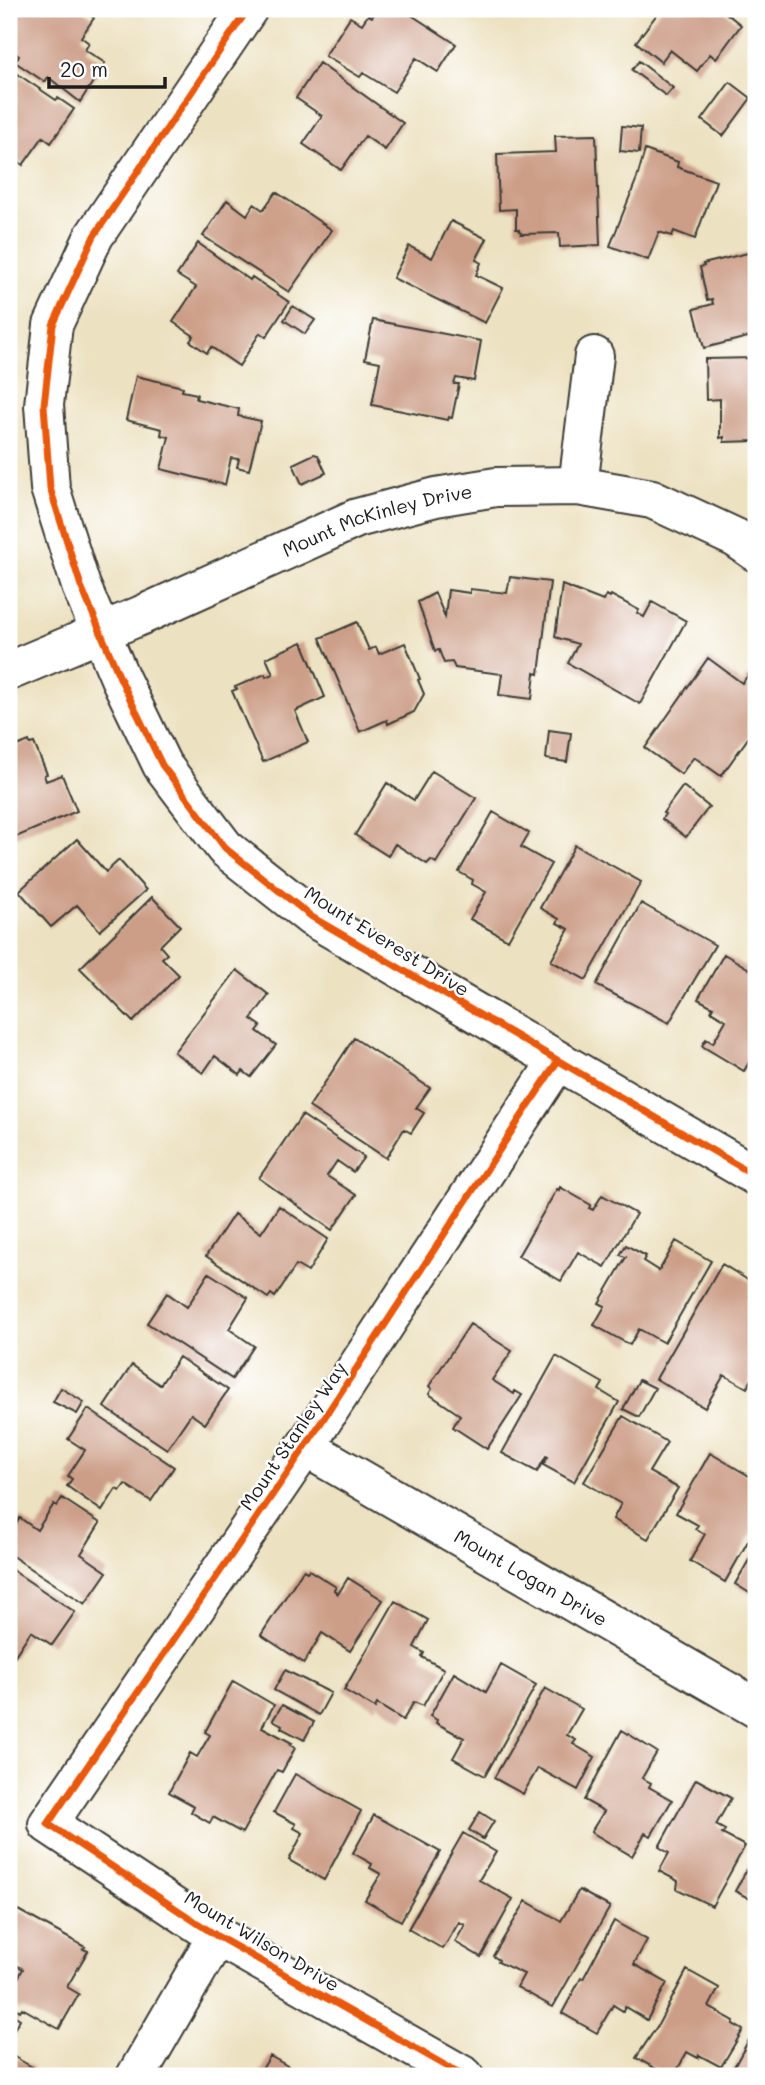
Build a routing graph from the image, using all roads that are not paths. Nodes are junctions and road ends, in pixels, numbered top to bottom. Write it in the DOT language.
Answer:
graph roads {
  1 [pos="248,9"];
  2 [pos="594,356"];
  3 [pos="578,486"];
  4 [pos="756,552"];
  5 [pos="101,632"];
  6 [pos="9,671"];
  7 [pos="557,1062"];
  8 [pos="756,1177"];
  9 [pos="305,1447"];
  10 [pos="756,1708"];
  11 [pos="48,1824"];
  12 [pos="217,1936"];
  13 [pos="136,2076"];
  14 [pos="464,2076"];
  1 -- 5 [label="street, Mount Everest Drive"];
  2 -- 3 [label="street"];
  3 -- 4 [label="street, Mount McKinley Drive"];
  3 -- 5 [label="street, Mount McKinley Drive"];
  5 -- 6 [label="street, Mount McKinley Drive"];
  5 -- 7 [label="street, Mount Everest Drive"];
  7 -- 8 [label="street, Mount Everest Drive"];
  7 -- 9 [label="street, Mount Stanley Way"];
  9 -- 10 [label="street, Mount Logan Drive"];
  9 -- 11 [label="street, Mount Stanley Way"];
  11 -- 12 [label="street, Mount Wilson Drive"];
  12 -- 13 [label="street"];
  12 -- 14 [label="street, Mount Wilson Drive"];
}
